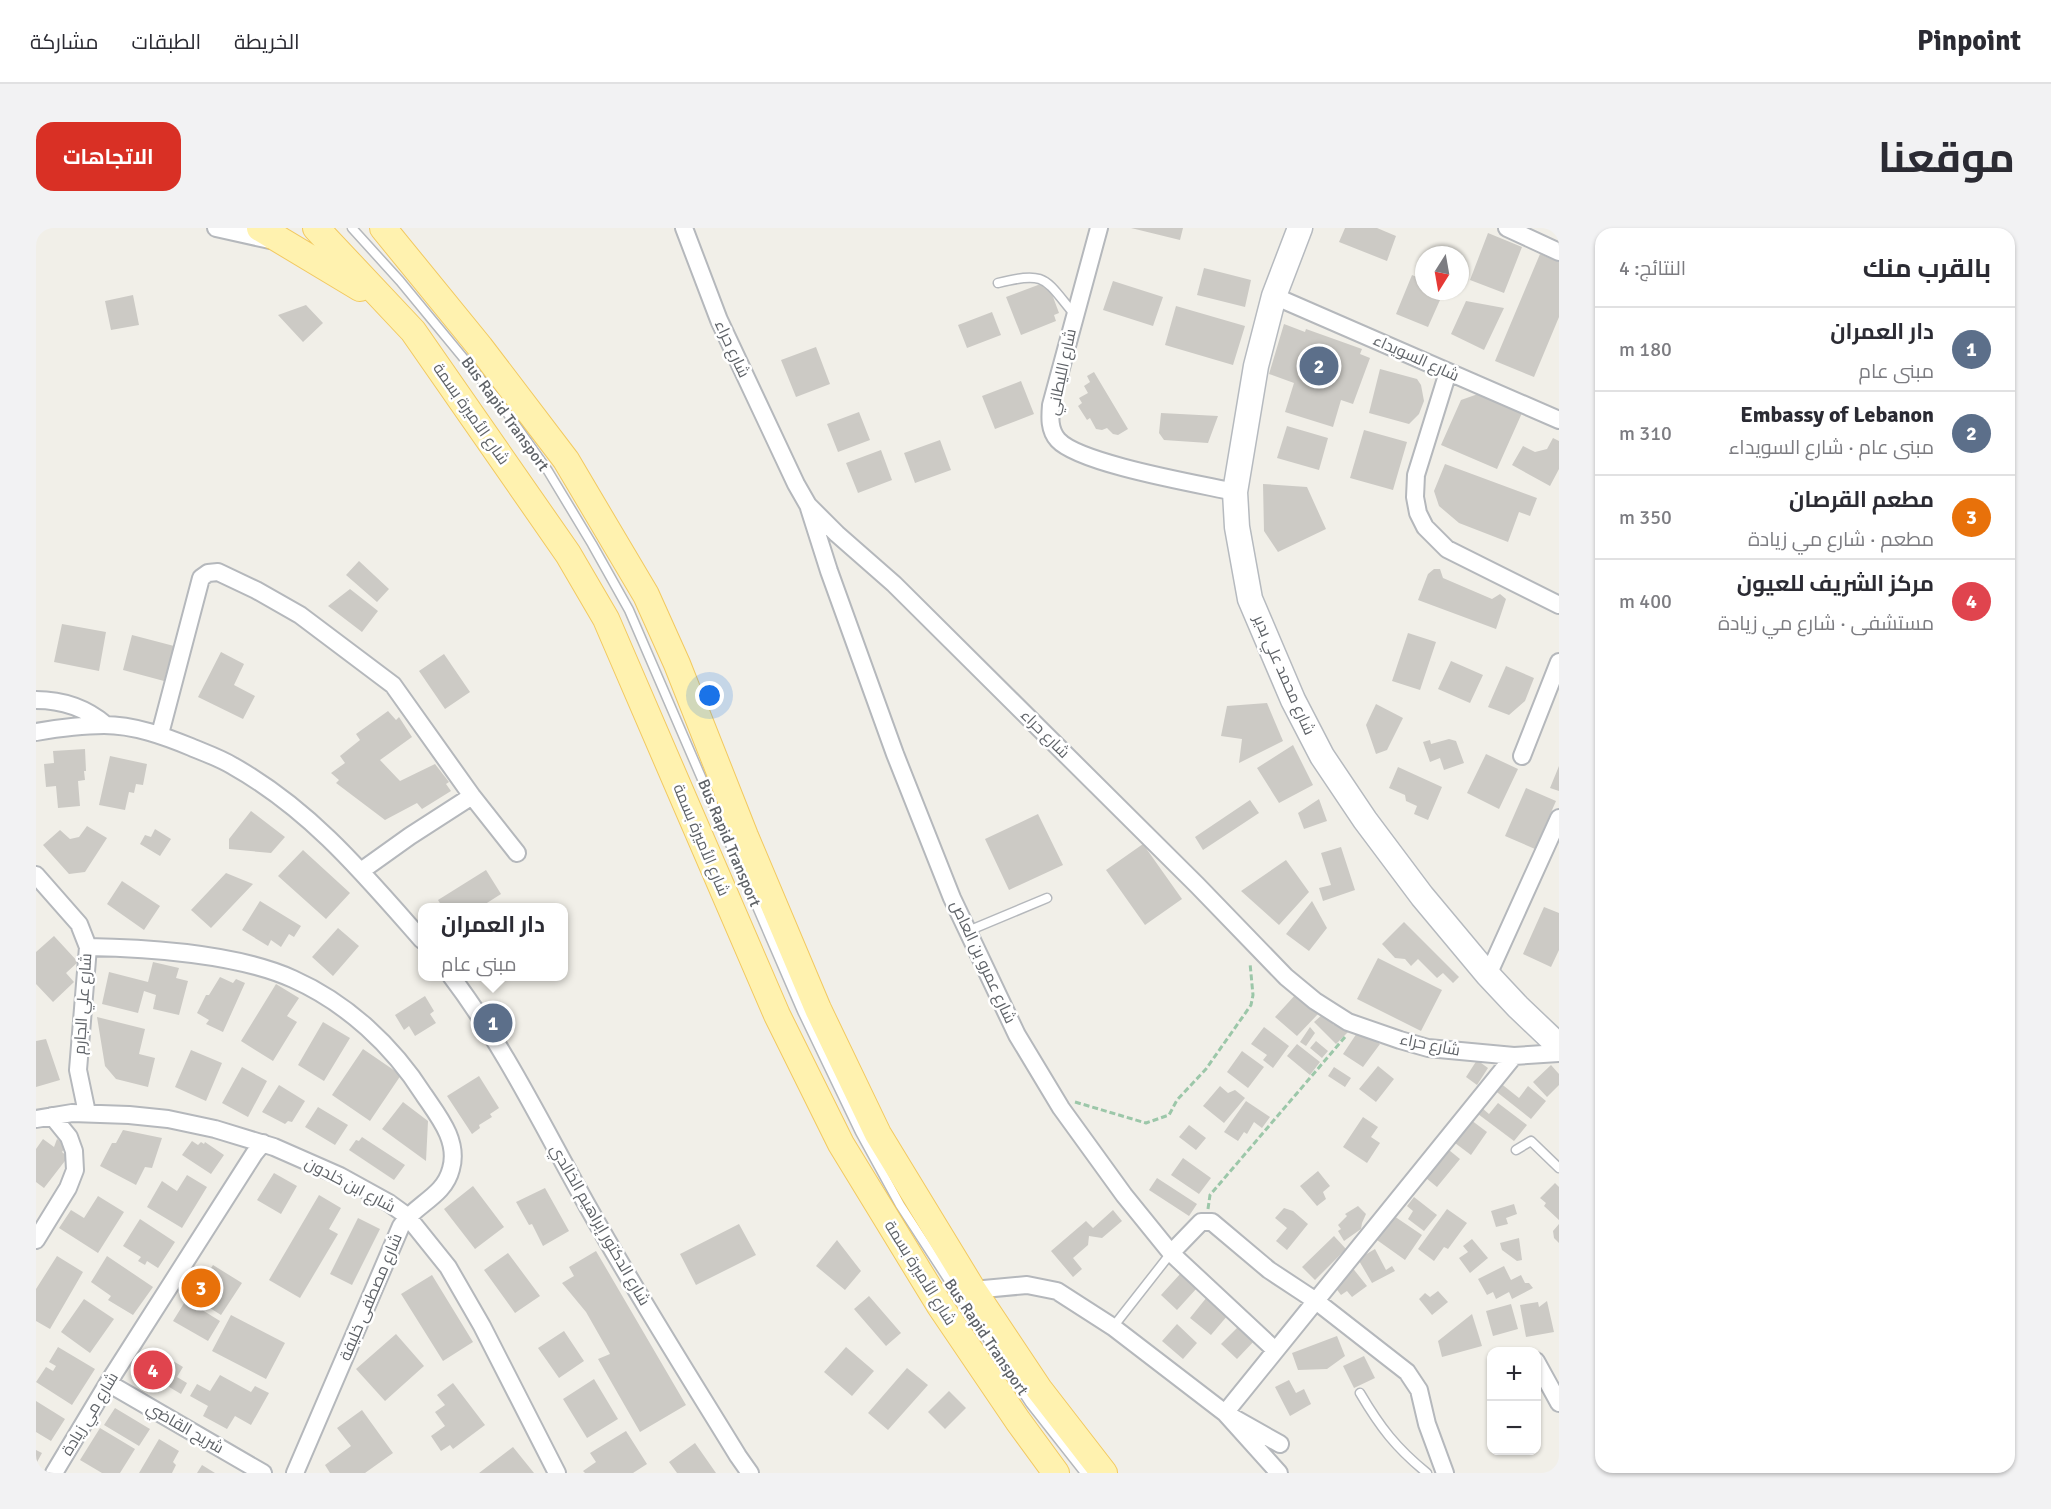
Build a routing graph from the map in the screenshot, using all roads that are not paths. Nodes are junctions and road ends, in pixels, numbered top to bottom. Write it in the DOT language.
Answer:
graph roads {
  1 [pos="216,228"];
  2 [pos="260,228"];
  3 [pos="316,228"];
  4 [pos="352,228"];
  5 [pos="383,228"];
  6 [pos="684,228"];
  7 [pos="1099,228"];
  8 [pos="1300,228"];
  9 [pos="1507,228"];
  10 [pos="288,244"];
  11 [pos="1559,252"];
  12 [pos="998,283"];
  13 [pos="1274,296"];
  14 [pos="386,303"];
  15 [pos="1075,315"];
  16 [pos="1448,372"];
  17 [pos="1559,420"];
  18 [pos="1235,492"];
  19 [pos="808,505"];
  20 [pos="1559,605"];
  21 [pos="1559,662"];
  22 [pos="36,700"];
  23 [pos="106,725"];
  24 [pos="36,732"];
  25 [pos="160,734"];
  26 [pos="1522,756"];
  27 [pos="472,796"];
  28 [pos="1559,818"];
  29 [pos="518,853"];
  30 [pos="362,871"];
  31 [pos="36,875"];
  32 [pos="1047,898"];
  33 [pos="968,931"];
  34 [pos="418,934"];
  35 [pos="88,947"];
  36 [pos="1488,975"];
  37 [pos="455,981"];
  38 [pos="1559,1046"];
  39 [pos="1559,1053"];
  40 [pos="1514,1056"];
  41 [pos="87,1113"];
  42 [pos="44,1118"];
  43 [pos="263,1143"];
  44 [pos="1516,1150"];
  45 [pos="1559,1168"];
  46 [pos="408,1216"];
  47 [pos="36,1240"];
  48 [pos="1172,1253"];
  49 [pos="973,1290"];
  50 [pos="1316,1301"];
  51 [pos="1113,1326"];
  52 [pos="1275,1350"];
  53 [pos="1541,1370"];
  54 [pos="108,1383"];
  55 [pos="1360,1393"];
  56 [pos="1559,1403"];
  57 [pos="1225,1413"];
  58 [pos="1280,1444"];
  59 [pos="54,1473"];
  60 [pos="263,1473"];
  61 [pos="296,1473"];
  62 [pos="557,1473"];
  63 [pos="750,1473"];
  64 [pos="1056,1473"];
  65 [pos="1085,1473"];
  66 [pos="1104,1473"];
  67 [pos="1279,1473"];
  68 [pos="1427,1473"];
  69 [pos="1445,1473"];
  1 -- 10 [label="street"];
  2 -- 10 [label="main road"];
  3 -- 14 [label="main road, شارع الأميرة بسمة"];
  4 -- 65 [label="lane, Bus Rapid Transport"];
  5 -- 49 [label="main road"];
  6 -- 19 [label="street, شارع حراء"];
  7 -- 15 [label="street, شارع الليطاني"];
  8 -- 13 [label="street, شارع محمد علي بدير"];
  9 -- 11 [label="street"];
  10 -- 14 [label="main road"];
  12 -- 15 [label="lane"];
  13 -- 16 [label="street, شارع السويداء"];
  13 -- 18 [label="street, شارع محمد علي بدير"];
  14 -- 64 [label="main road, شارع الأميرة بسمة"];
  15 -- 18 [label="street, شارع الليطاني"];
  16 -- 17 [label="street, شارع السويداء"];
  16 -- 20 [label="street"];
  18 -- 36 [label="street, شارع محمد علي بدير"];
  19 -- 33 [label="street, شارع عمرو بن العاص"];
  19 -- 40 [label="street, شارع حراء"];
  21 -- 26 [label="street"];
  22 -- 23 [label="street"];
  23 -- 24 [label="street"];
  23 -- 25 [label="street"];
  25 -- 27 [label="street"];
  25 -- 30 [label="street"];
  27 -- 29 [label="street"];
  27 -- 30 [label="street"];
  28 -- 36 [label="street"];
  30 -- 34 [label="street"];
  31 -- 35 [label="street, شارع علي الجارم"];
  32 -- 33 [label="lane"];
  33 -- 48 [label="street, شارع عمرو بن العاص"];
  35 -- 41 [label="street, شارع علي الجارم"];
  35 -- 46 [label="street, شارع مصطفى خليفة"];
  36 -- 38 [label="street, شارع محمد علي بدير"];
  37 -- 63 [label="street, شارع الدكتور إبراهيم الخالدي"];
  39 -- 40 [label="street, شارع حراء"];
  40 -- 50 [label="street"];
  41 -- 42 [label="street, شارع ابن خلدون"];
  41 -- 43 [label="street, شارع ابن خلدون"];
  42 -- 47 [label="street"];
  43 -- 46 [label="street, شارع ابن خلدون"];
  43 -- 54 [label="street, شارع مي زيادة"];
  44 -- 45 [label="lane"];
  46 -- 61 [label="street, شارع مصطفى خليفة"];
  46 -- 62 [label="street, شارع ابن خلدون"];
  48 -- 50 [label="street"];
  48 -- 51 [label="lane"];
  48 -- 52 [label="street, شارع عمرو بن العاص"];
  49 -- 51 [label="street"];
  49 -- 66 [label="main road"];
  50 -- 52 [label="street"];
  50 -- 69 [label="street"];
  51 -- 57 [label="street"];
  52 -- 57 [label="street"];
  53 -- 56 [label="street"];
  54 -- 59 [label="street, شارع مي زيادة"];
  54 -- 60 [label="street, شريح القاضي"];
  55 -- 68 [label="lane"];
  57 -- 58 [label="street"];
  57 -- 67 [label="street"];
}
